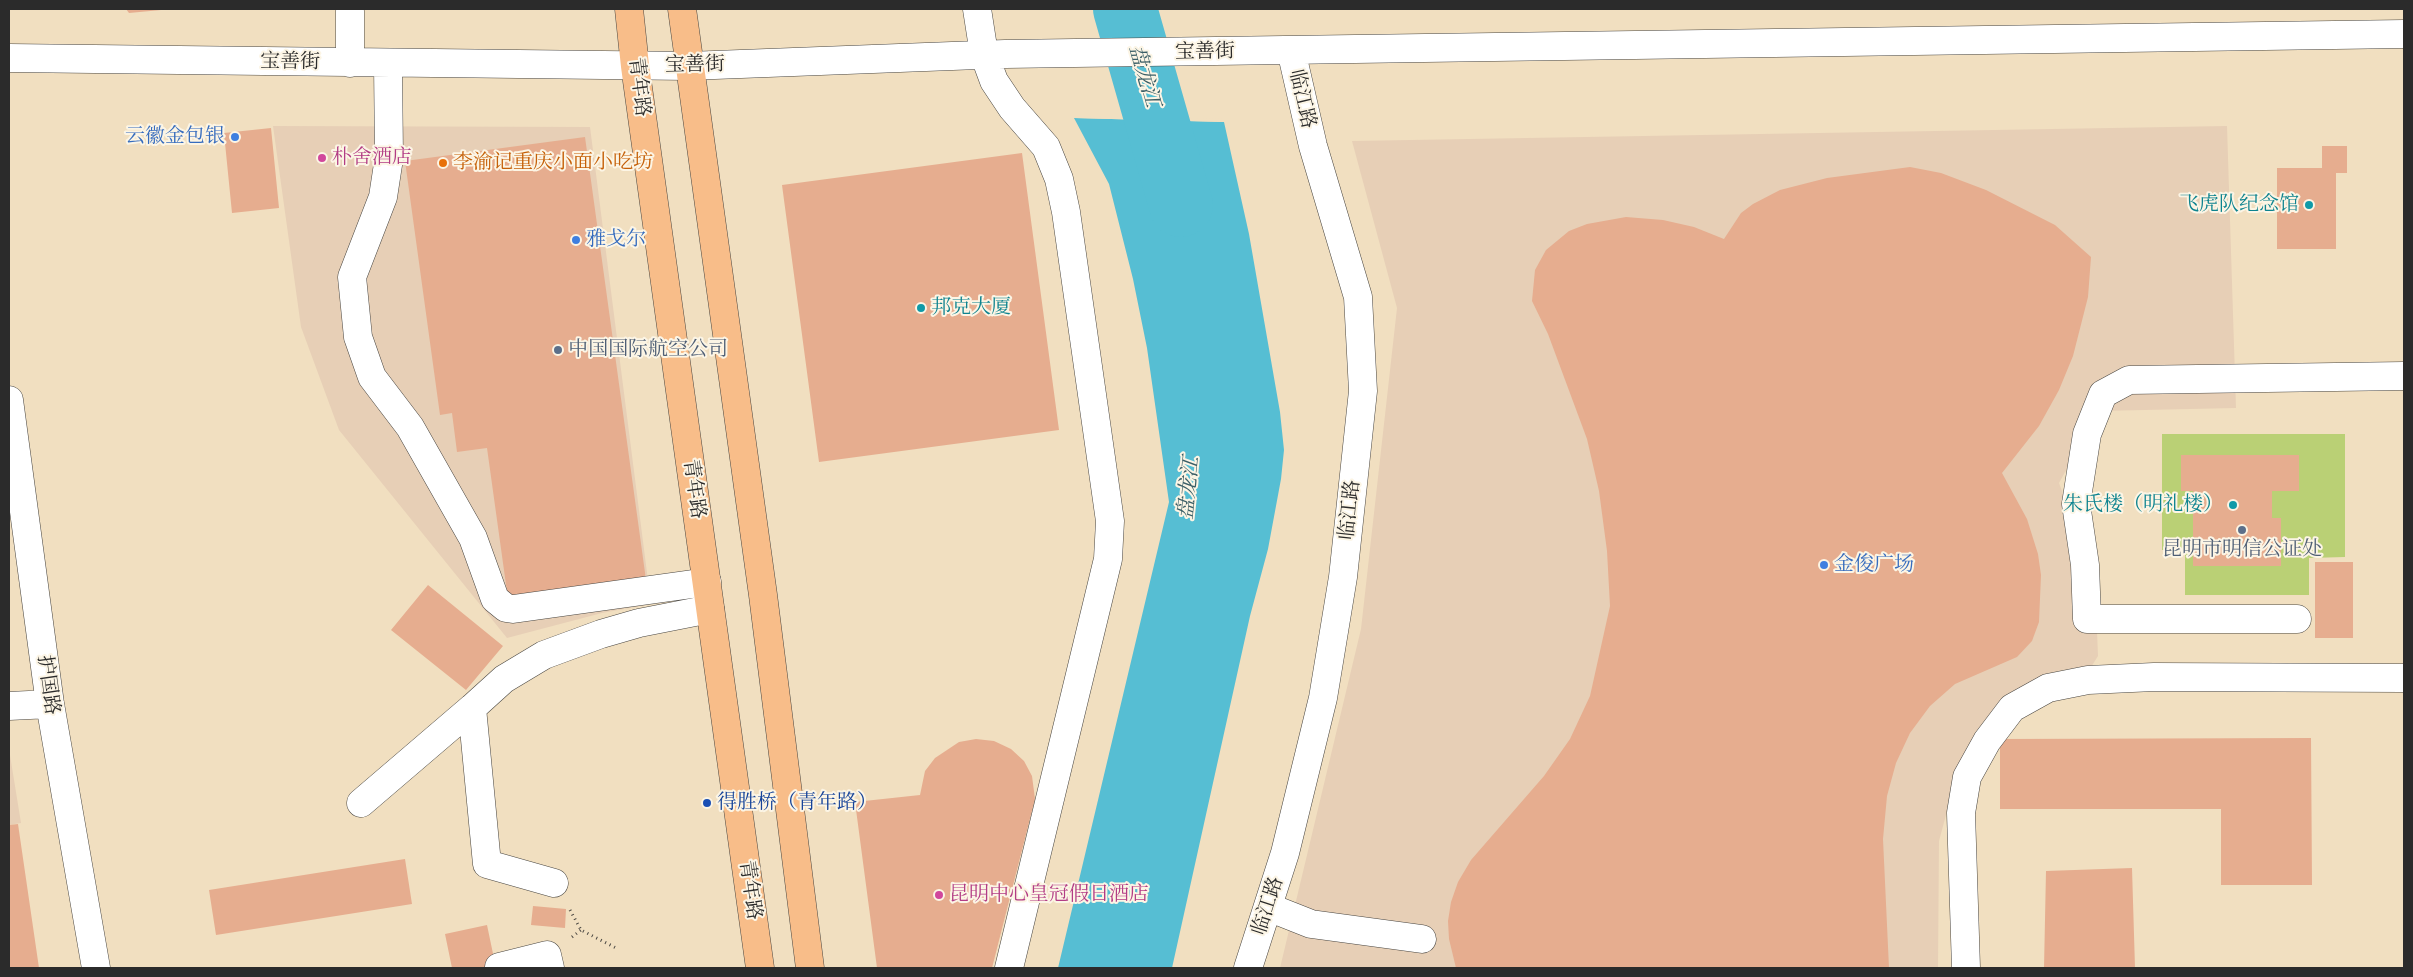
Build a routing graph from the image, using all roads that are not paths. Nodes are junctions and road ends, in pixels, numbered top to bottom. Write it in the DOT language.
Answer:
graph roads {
  1 [pos="629,9"];
  2 [pos="682,9"];
  3 [pos="976,9"];
  4 [pos="350,11"];
  5 [pos="2404,34"];
  6 [pos="1290,50"];
  7 [pos="984,54"];
  8 [pos="9,58"];
  9 [pos="350,63"];
  10 [pos="388,63"];
  11 [pos="635,66"];
  12 [pos="688,66"];
  13 [pos="2404,376"];
  14 [pos="9,400"];
  15 [pos="707,582"];
  16 [pos="710,609"];
  17 [pos="2297,619"];
  18 [pos="2404,678"];
  19 [pos="50,704"];
  20 [pos="9,706"];
  21 [pos="472,708"];
  22 [pos="361,804"];
  23 [pos="554,883"];
  24 [pos="1268,907"];
  25 [pos="1422,939"];
  26 [pos="499,967"];
  27 [pos="96,968"];
  28 [pos="550,968"];
  29 [pos="760,968"];
  30 [pos="810,968"];
  31 [pos="1010,968"];
  32 [pos="1248,968"];
  33 [pos="1966,968"];
  1 -- 11 [label="main road, 青年路"];
  2 -- 12 [label="main road"];
  3 -- 7 [label="street"];
  4 -- 9 [label="street"];
  5 -- 6 [label="street, 宝善街"];
  6 -- 7 [label="street, 宝善街"];
  6 -- 24 [label="street, 临江路"];
  7 -- 12 [label="street, 宝善街"];
  7 -- 31 [label="street"];
  8 -- 9 [label="street, 宝善街"];
  9 -- 10 [label="street, 宝善街"];
  10 -- 11 [label="street, 宝善街"];
  10 -- 15 [label="street"];
  11 -- 12 [label="street, 宝善街"];
  11 -- 15 [label="main road, 青年路"];
  12 -- 30 [label="main road"];
  13 -- 17 [label="street"];
  14 -- 19 [label="street, 护国路"];
  15 -- 16 [label="main road, 青年路"];
  16 -- 21 [label="street"];
  16 -- 29 [label="main road, 青年路"];
  18 -- 33 [label="street"];
  19 -- 20 [label="street"];
  19 -- 27 [label="street, 护国路"];
  21 -- 22 [label="street"];
  21 -- 23 [label="street"];
  24 -- 25 [label="street"];
  24 -- 32 [label="street, 临江路"];
  26 -- 28 [label="street"];
}
